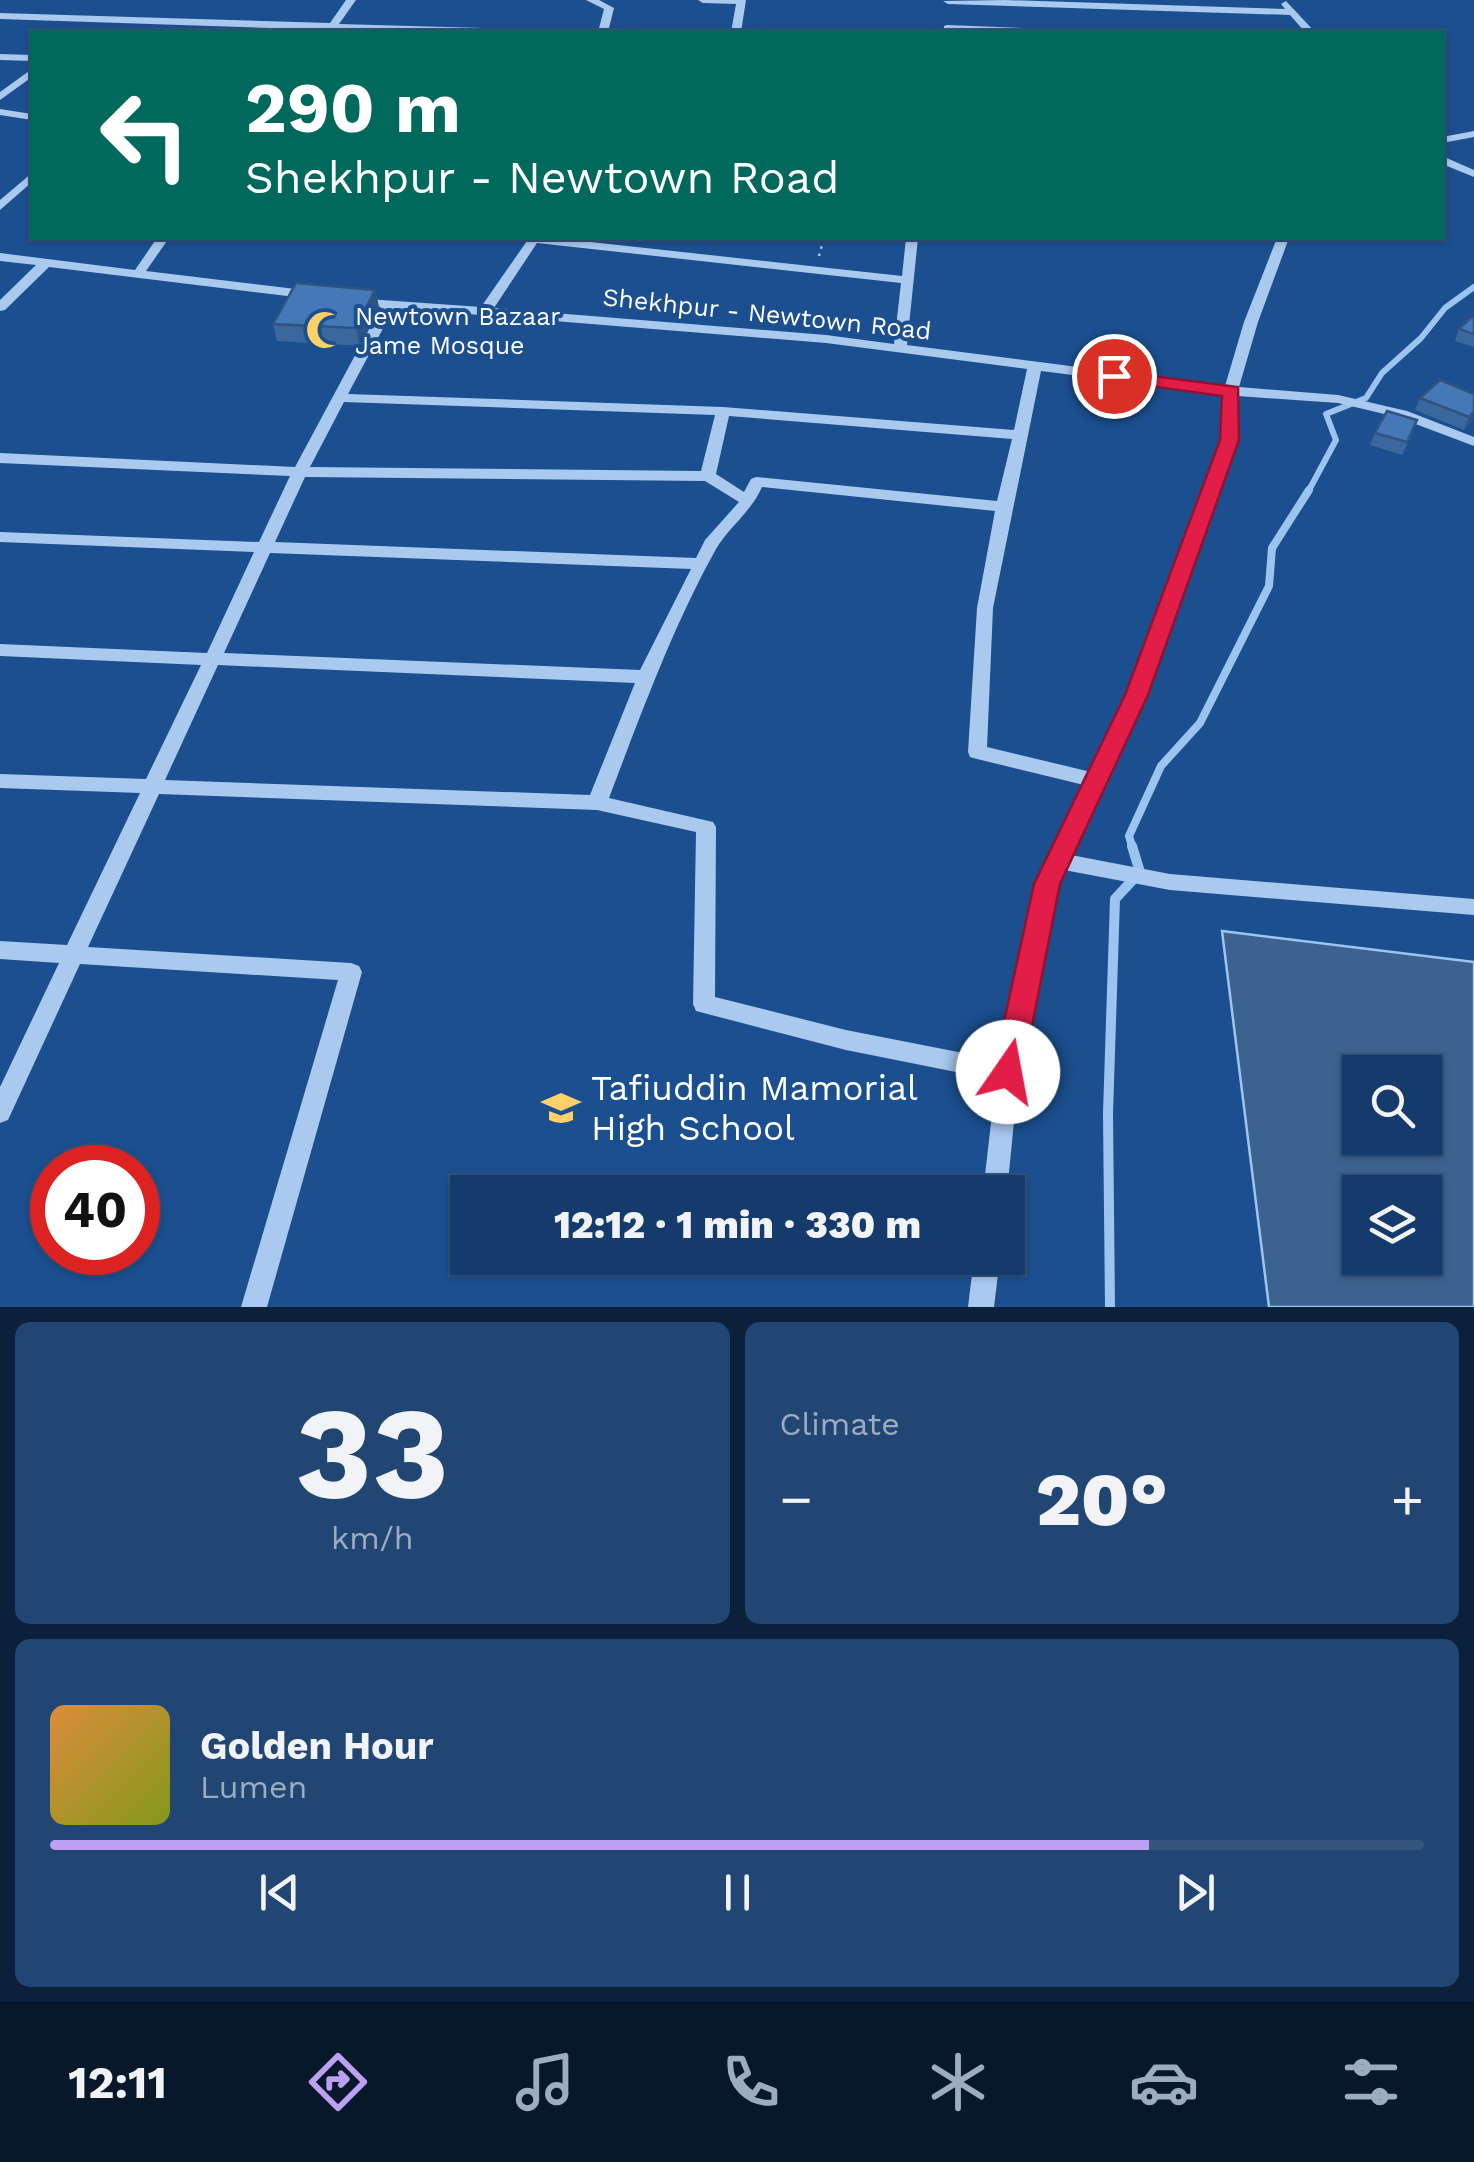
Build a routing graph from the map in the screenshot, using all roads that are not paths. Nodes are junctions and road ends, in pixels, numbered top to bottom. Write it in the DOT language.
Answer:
graph roads {
  1 [pos="352,0"];
  2 [pos="591,0"];
  3 [pos="704,0"];
  4 [pos="741,0"];
  5 [pos="948,0"];
  6 [pos="1283,0"];
  7 [pos="1293,12"];
  8 [pos="0,16"];
  9 [pos="176,22"];
  10 [pos="332,27"];
  11 [pos="240,28"];
  12 [pos="308,29"];
  13 [pos="167,30"];
  14 [pos="378,30"];
  15 [pos="604,30"];
  16 [pos="736,30"];
  17 [pos="946,30"];
  18 [pos="1308,30"];
  19 [pos="0,57"];
  20 [pos="30,58"];
  21 [pos="30,74"];
  22 [pos="0,96"];
  23 [pos="0,112"];
  24 [pos="30,117"];
  25 [pos="1474,134"];
  26 [pos="1445,139"];
  27 [pos="1445,160"];
  28 [pos="1474,174"];
  29 [pos="30,178"];
  30 [pos="0,206"];
  31 [pos="161,240"];
  32 [pos="533,240"];
  33 [pos="550,240"];
  34 [pos="655,240"];
  35 [pos="912,240"];
  36 [pos="1280,240"];
  37 [pos="649,252"];
  38 [pos="0,256"];
  39 [pos="46,264"];
  40 [pos="140,271"];
  41 [pos="907,280"];
  42 [pos="389,304"];
  43 [pos="0,307"];
  44 [pos="485,311"];
  45 [pos="900,349"];
  46 [pos="1035,366"];
  47 [pos="1231,391"];
  48 [pos="340,398"];
  49 [pos="723,411"];
  50 [pos="1020,435"];
  51 [pos="1474,442"];
  52 [pos="0,458"];
  53 [pos="300,472"];
  54 [pos="708,476"];
  55 [pos="748,500"];
  56 [pos="1004,507"];
  57 [pos="0,537"];
  58 [pos="264,548"];
  59 [pos="701,564"];
  60 [pos="0,650"];
  61 [pos="212,659"];
  62 [pos="646,677"];
  63 [pos="1096,780"];
  64 [pos="0,781"];
  65 [pos="152,788"];
  66 [pos="598,803"];
  67 [pos="1058,860"];
  68 [pos="1474,908"];
  69 [pos="0,950"];
  70 [pos="73,957"];
  71 [pos="1008,1072"];
  72 [pos="0,1112"];
  73 [pos="996,1175"];
  74 [pos="985,1275"];
  75 [pos="254,1307"];
  76 [pos="982,1307"];
  1 -- 10 [label="street"];
  2 -- 15 [label="street"];
  3 -- 4 [label="street"];
  4 -- 16 [label="street"];
  5 -- 7 [label="street"];
  5 -- 17 [label="street"];
  6 -- 7 [label="street"];
  7 -- 18 [label="street"];
  8 -- 9 [label="street"];
  9 -- 11 [label="street"];
  9 -- 13 [label="street"];
  10 -- 12 [label="street"];
  10 -- 14 [label="street"];
  11 -- 12 [label="street"];
  19 -- 20 [label="street"];
  21 -- 22 [label="street"];
  23 -- 24 [label="street"];
  25 -- 26 [label="street"];
  27 -- 28 [label="street"];
  29 -- 30 [label="street"];
  31 -- 40 [label="street"];
  32 -- 44 [label="street"];
  33 -- 37 [label="street"];
  34 -- 37 [label="street"];
  35 -- 41 [label="street"];
  36 -- 47 [label="street"];
  37 -- 41 [label="street"];
  38 -- 39 [label="street, Shekhpur - Newtown Road"];
  39 -- 40 [label="street, Shekhpur - Newtown Road"];
  39 -- 43 [label="street"];
  40 -- 42 [label="street, Shekhpur - Newtown Road"];
  41 -- 45 [label="street"];
  42 -- 44 [label="street, Shekhpur - Newtown Road"];
  42 -- 48 [label="street"];
  44 -- 45 [label="street, Shekhpur - Newtown Road"];
  45 -- 46 [label="street, Shekhpur - Newtown Road"];
  46 -- 47 [label="street, Shekhpur - Newtown Road"];
  46 -- 50 [label="street"];
  47 -- 51 [label="street, Shekhpur - Newtown Road"];
  47 -- 63 [label="street"];
  48 -- 49 [label="street"];
  48 -- 53 [label="street"];
  49 -- 50 [label="street"];
  49 -- 54 [label="street"];
  50 -- 56 [label="street"];
  52 -- 53 [label="street"];
  53 -- 54 [label="street"];
  53 -- 58 [label="street"];
  54 -- 55 [label="street"];
  55 -- 56 [label="street"];
  55 -- 59 [label="street"];
  56 -- 63 [label="street"];
  57 -- 58 [label="street"];
  58 -- 59 [label="street"];
  58 -- 61 [label="street"];
  59 -- 62 [label="street"];
  60 -- 61 [label="street"];
  61 -- 62 [label="street"];
  61 -- 65 [label="street"];
  62 -- 66 [label="street"];
  63 -- 67 [label="street"];
  64 -- 65 [label="street"];
  65 -- 66 [label="street"];
  65 -- 70 [label="street"];
  66 -- 71 [label="street"];
  67 -- 68 [label="street"];
  67 -- 71 [label="street"];
  69 -- 70 [label="street"];
  70 -- 72 [label="street"];
  70 -- 75 [label="street"];
  71 -- 73 [label="street"];
  74 -- 76 [label="street"];
}
